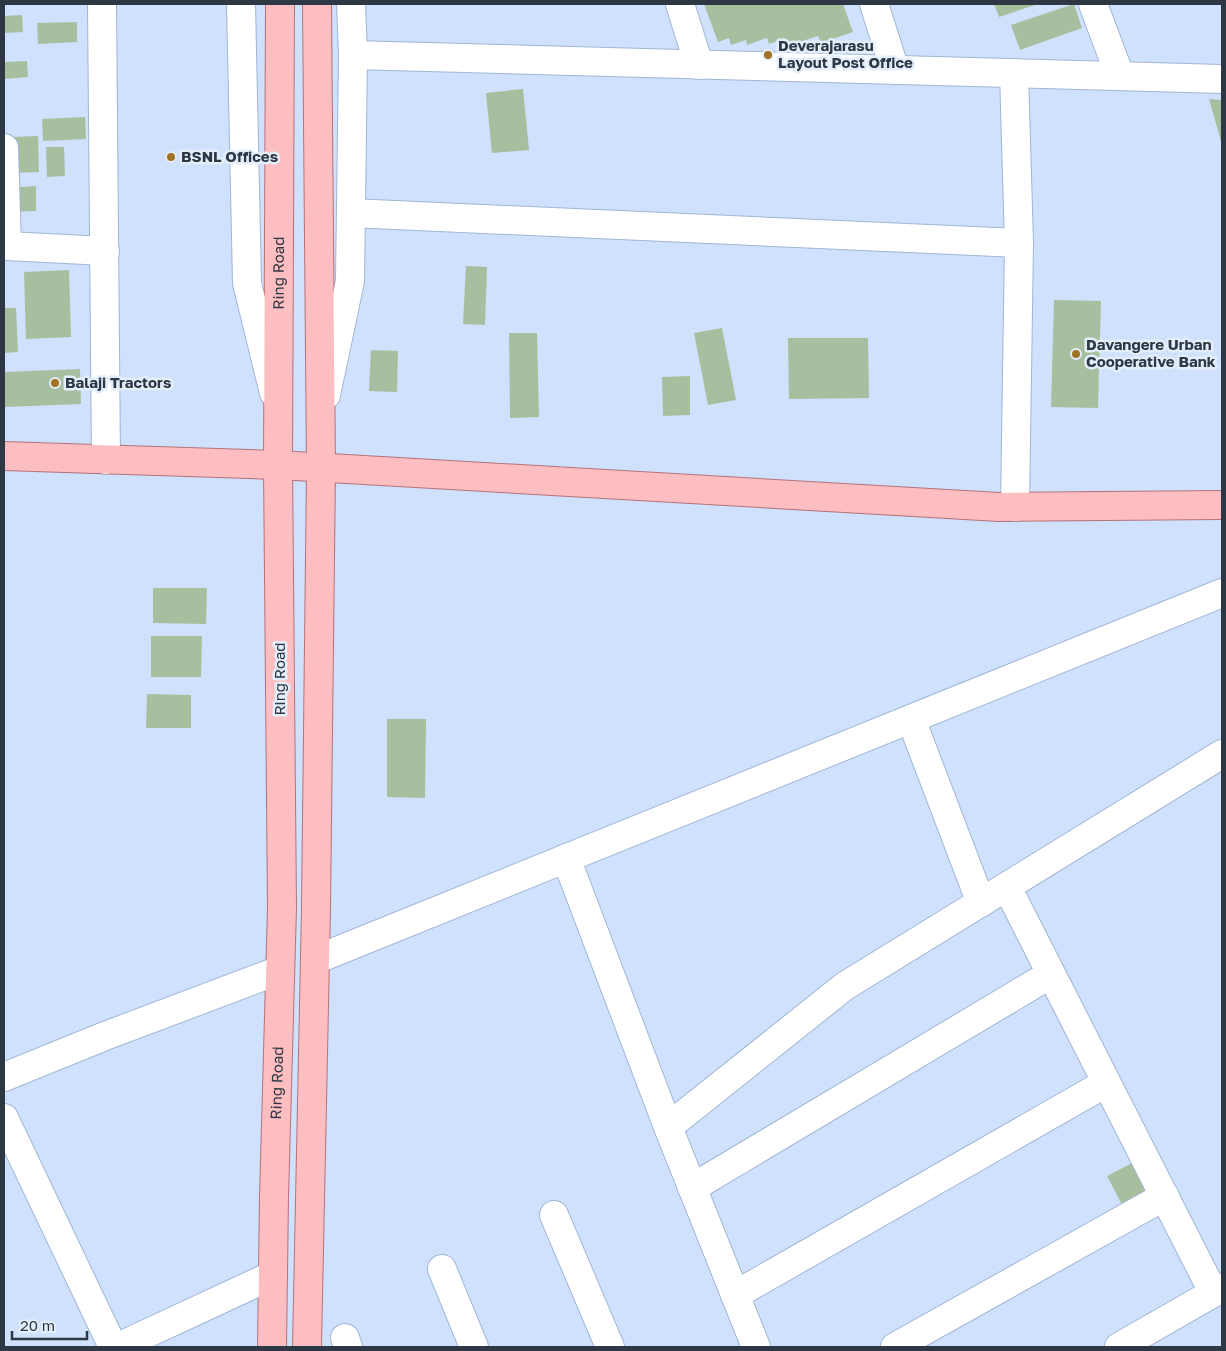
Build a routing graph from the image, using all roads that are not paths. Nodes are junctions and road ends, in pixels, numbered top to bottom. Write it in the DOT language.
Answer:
graph roads {
  1 [pos="102,4"];
  2 [pos="240,4"];
  3 [pos="351,4"];
  4 [pos="680,4"];
  5 [pos="874,4"];
  6 [pos="1093,4"];
  7 [pos="280,7"];
  8 [pos="318,10"];
  9 [pos="353,55"];
  10 [pos="699,65"];
  11 [pos="895,70"];
  12 [pos="1014,73"];
  13 [pos="1120,76"];
  14 [pos="1222,79"];
  15 [pos="4,148"];
  16 [pos="351,213"];
  17 [pos="1018,244"];
  18 [pos="5,246"];
  19 [pos="105,251"];
  20 [pos="278,414"];
  21 [pos="321,418"];
  22 [pos="4,456"];
  23 [pos="106,460"];
  24 [pos="278,465"];
  25 [pos="321,469"];
  26 [pos="1222,505"];
  27 [pos="1015,507"];
  28 [pos="1222,593"];
  29 [pos="911,719"];
  30 [pos="1222,754"];
  31 [pos="566,858"];
  32 [pos="1006,887"];
  33 [pos="981,903"];
  34 [pos="315,960"];
  35 [pos="280,970"];
  36 [pos="1051,974"];
  37 [pos="4,1077"];
  38 [pos="1106,1082"];
  39 [pos="4,1118"];
  40 [pos="668,1127"];
  41 [pos="692,1188"];
  42 [pos="1165,1196"];
  43 [pos="554,1215"];
  44 [pos="442,1269"];
  45 [pos="273,1275"];
  46 [pos="1218,1290"];
  47 [pos="736,1296"];
  48 [pos="113,1347"];
  49 [pos="118,1347"];
  50 [pos="272,1347"];
  51 [pos="307,1347"];
  52 [pos="474,1347"];
  53 [pos="610,1347"];
  54 [pos="756,1347"];
  55 [pos="896,1347"];
  56 [pos="1119,1347"];
  1 -- 19 [label="street"];
  2 -- 20 [label="street"];
  3 -- 9 [label="street"];
  4 -- 10 [label="street"];
  5 -- 11 [label="street"];
  6 -- 13 [label="street"];
  7 -- 20 [label="main road, Ring Road"];
  8 -- 21 [label="main road"];
  9 -- 10 [label="street"];
  9 -- 16 [label="street"];
  10 -- 11 [label="street"];
  11 -- 12 [label="street"];
  12 -- 13 [label="street"];
  12 -- 17 [label="street"];
  13 -- 14 [label="street"];
  15 -- 18 [label="street"];
  16 -- 17 [label="street"];
  16 -- 21 [label="street"];
  17 -- 27 [label="street"];
  18 -- 19 [label="street"];
  19 -- 23 [label="street"];
  20 -- 24 [label="main road, Ring Road"];
  21 -- 25 [label="main road"];
  22 -- 23 [label="main road"];
  23 -- 24 [label="main road"];
  24 -- 25 [label="main road"];
  24 -- 35 [label="main road, Ring Road"];
  25 -- 27 [label="main road"];
  25 -- 34 [label="main road"];
  26 -- 27 [label="main road"];
  28 -- 29 [label="street"];
  29 -- 31 [label="street"];
  29 -- 33 [label="street"];
  30 -- 32 [label="street"];
  31 -- 34 [label="street"];
  31 -- 40 [label="street"];
  32 -- 33 [label="street"];
  32 -- 36 [label="street"];
  33 -- 40 [label="street"];
  34 -- 51 [label="main road"];
  35 -- 37 [label="street"];
  35 -- 45 [label="main road, Ring Road"];
  36 -- 38 [label="street"];
  36 -- 41 [label="street"];
  38 -- 42 [label="street"];
  38 -- 47 [label="street"];
  39 -- 48 [label="street"];
  40 -- 41 [label="street"];
  41 -- 47 [label="street"];
  42 -- 46 [label="street"];
  42 -- 55 [label="street"];
  43 -- 53 [label="street"];
  44 -- 52 [label="street"];
  45 -- 49 [label="street"];
  45 -- 50 [label="main road, Ring Road"];
  46 -- 56 [label="street"];
  47 -- 54 [label="street"];
}
